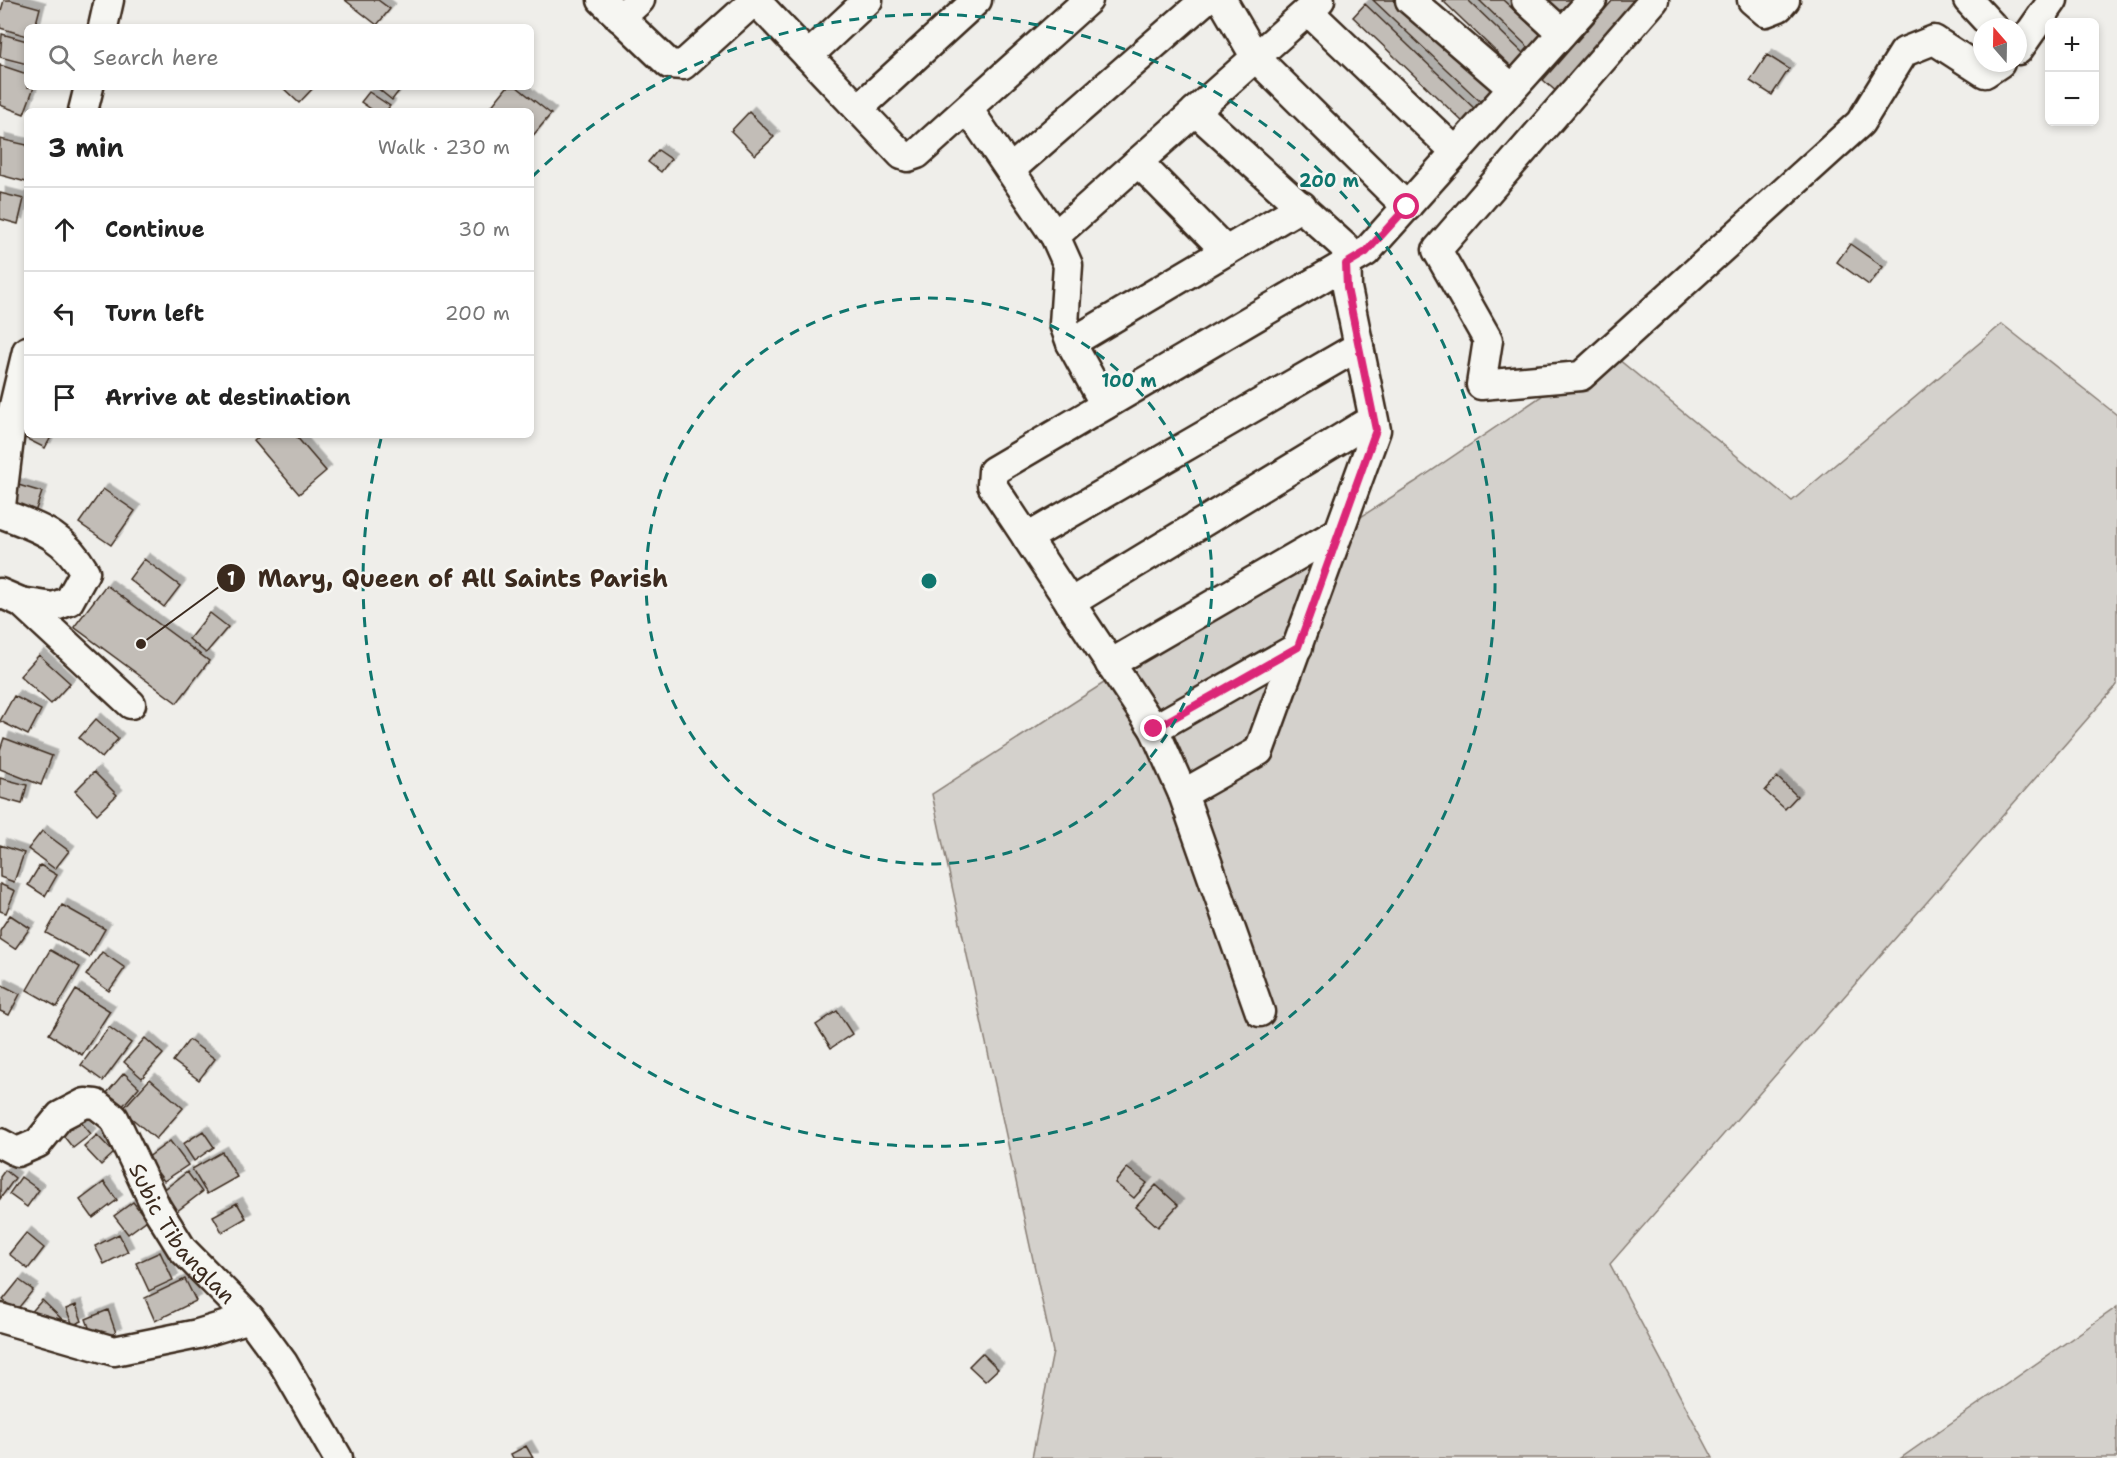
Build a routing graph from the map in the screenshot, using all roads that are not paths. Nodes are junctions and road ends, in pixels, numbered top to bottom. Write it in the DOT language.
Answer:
graph roads {
  1 [pos="110,0"];
  2 [pos="755,0"];
  3 [pos="868,0"];
  4 [pos="977,0"];
  5 [pos="1088,0"];
  6 [pos="1205,0"];
  7 [pos="1222,0"];
  8 [pos="1410,0"];
  9 [pos="1526,0"];
  10 [pos="1592,0"];
  11 [pos="1654,0"];
  12 [pos="1752,0"];
  13 [pos="1785,0"];
  14 [pos="1968,0"];
  15 [pos="2053,0"];
  16 [pos="1316,3"];
  17 [pos="621,6"];
  18 [pos="1985,18"];
  19 [pos="104,24"];
  20 [pos="1562,33"];
  21 [pos="2027,37"];
  22 [pos="808,56"];
  23 [pos="1256,58"];
  24 [pos="1973,65"];
  25 [pos="1512,88"];
  26 [pos="88,90"];
  27 [pos="84,108"];
  28 [pos="858,109"];
  29 [pos="968,109"];
  30 [pos="1195,111"];
  31 [pos="1456,152"];
  32 [pos="1138,162"];
  33 [pos="1010,170"];
  34 [pos="1302,206"];
  35 [pos="1407,207"];
  36 [pos="1055,236"];
  37 [pos="1226,251"];
  38 [pos="1346,264"];
  39 [pos="1071,343"];
  40 [pos="1359,346"];
  41 [pos="24,364"];
  42 [pos="1105,405"];
  43 [pos="1373,419"];
  44 [pos="0,513"];
  45 [pos="1340,531"];
  46 [pos="1027,538"];
  47 [pos="10,598"];
  48 [pos="1070,603"];
  49 [pos="1298,647"];
  50 [pos="1110,664"];
  51 [pos="131,705"];
  52 [pos="1154,729"];
  53 [pos="1183,794"];
  54 [pos="1260,1012"];
  55 [pos="0,1143"];
  56 [pos="0,1318"];
  57 [pos="250,1318"];
  58 [pos="338,1458"];
  1 -- 19 [label="street"];
  2 -- 17 [label="street"];
  2 -- 22 [label="street"];
  3 -- 22 [label="street"];
  4 -- 28 [label="street"];
  5 -- 29 [label="street"];
  6 -- 33 [label="street"];
  7 -- 23 [label="street"];
  8 -- 25 [label="street"];
  9 -- 20 [label="street"];
  10 -- 20 [label="street"];
  11 -- 24 [label="street"];
  12 -- 13 [label="street"];
  14 -- 18 [label="street"];
  15 -- 21 [label="street"];
  16 -- 23 [label="street"];
  16 -- 31 [label="street"];
  20 -- 25 [label="street"];
  22 -- 28 [label="street"];
  23 -- 30 [label="street"];
  23 -- 35 [label="street"];
  25 -- 31 [label="street"];
  26 -- 27 [label="street"];
  28 -- 29 [label="street"];
  29 -- 33 [label="street"];
  30 -- 32 [label="street"];
  30 -- 34 [label="street"];
  31 -- 35 [label="street"];
  32 -- 36 [label="street"];
  32 -- 37 [label="street"];
  33 -- 36 [label="street"];
  34 -- 37 [label="street"];
  34 -- 38 [label="street"];
  35 -- 38 [label="street"];
  36 -- 39 [label="street"];
  37 -- 39 [label="street"];
  38 -- 40 [label="street"];
  38 -- 42 [label="street"];
  39 -- 42 [label="street"];
  40 -- 43 [label="street"];
  40 -- 46 [label="street"];
  41 -- 44 [label="street"];
  42 -- 46 [label="street"];
  43 -- 45 [label="street"];
  43 -- 48 [label="street"];
  44 -- 47 [label="street"];
  45 -- 49 [label="street"];
  45 -- 50 [label="street"];
  46 -- 48 [label="street"];
  47 -- 51 [label="street"];
  48 -- 50 [label="street"];
  49 -- 52 [label="street"];
  49 -- 53 [label="street"];
  50 -- 52 [label="street"];
  52 -- 53 [label="street"];
  53 -- 54 [label="street"];
  55 -- 57 [label="street, Subic Tibanglan"];
  56 -- 57 [label="street"];
  57 -- 58 [label="street, Subic Tibanglan"];
}
